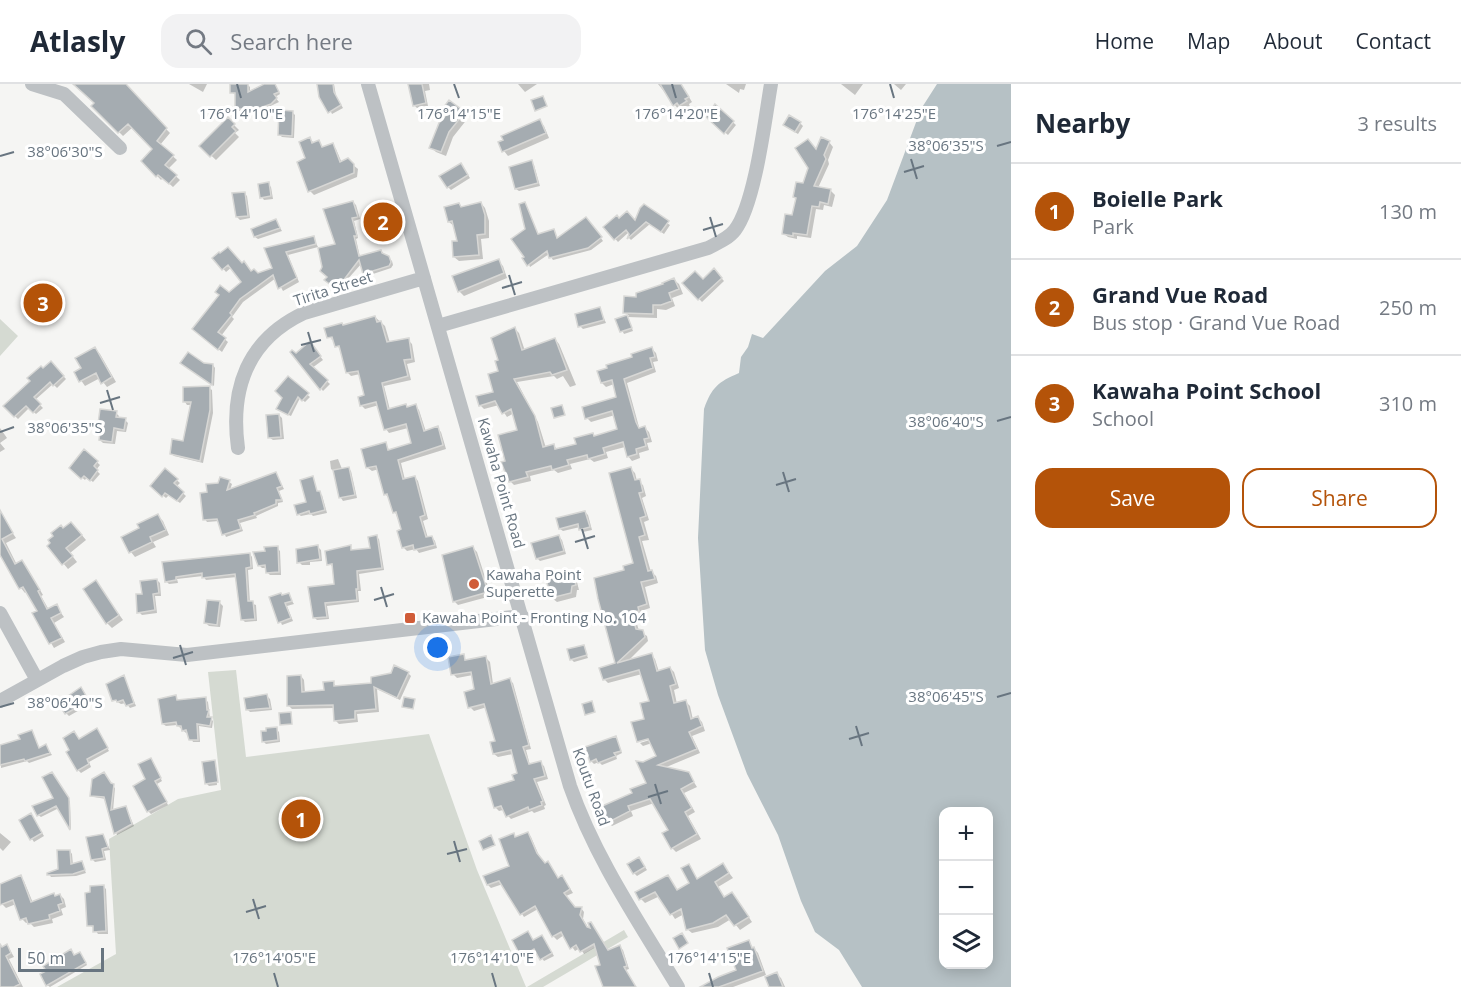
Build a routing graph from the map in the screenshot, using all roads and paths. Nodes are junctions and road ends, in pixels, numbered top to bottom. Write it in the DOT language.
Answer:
graph roads {
  1 [pos="32,84"];
  2 [pos="368,84"];
  3 [pos="771,84"];
  4 [pos="120,148"];
  5 [pos="424,278"];
  6 [pos="438,326"];
  7 [pos="238,448"];
  8 [pos="0,613"];
  9 [pos="522,616"];
  10 [pos="37,680"];
  11 [pos="0,701"];
  12 [pos="678,987"];
  1 -- 4 [label="street"];
  2 -- 5 [label="street, Kawaha Point Road"];
  3 -- 6 [label="street"];
  5 -- 6 [label="street, Kawaha Point Road"];
  5 -- 7 [label="street, Tirita Street"];
  6 -- 9 [label="street, Kawaha Point Road"];
  8 -- 10 [label="street"];
  9 -- 10 [label="street"];
  9 -- 12 [label="street, Koutu Road"];
  10 -- 11 [label="street"];
}
